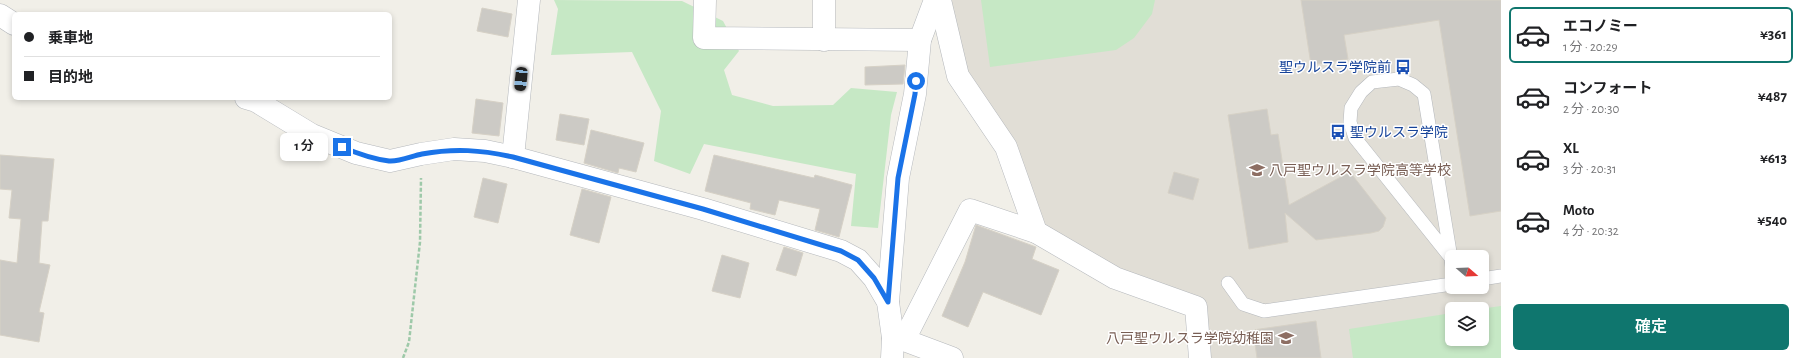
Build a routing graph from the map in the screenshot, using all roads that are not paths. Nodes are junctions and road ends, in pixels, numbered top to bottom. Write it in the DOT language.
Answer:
graph roads {
  1 [pos="529,0"];
  2 [pos="705,0"];
  3 [pos="824,0"];
  4 [pos="935,0"];
  5 [pos="940,0"];
  6 [pos="0,15"];
  7 [pos="12,23"];
  8 [pos="824,40"];
  9 [pos="920,40"];
  10 [pos="253,100"];
  11 [pos="513,157"];
  12 [pos="1036,232"];
  13 [pos="1451,263"];
  14 [pos="1501,276"];
  15 [pos="1489,278"];
  16 [pos="1228,284"];
  17 [pos="1445,285"];
  18 [pos="888,302"];
  19 [pos="897,345"];
  20 [pos="952,358"];
  21 [pos="1200,358"];
  1 -- 11 [label="street"];
  2 -- 8 [label="street"];
  3 -- 8 [label="street"];
  4 -- 9 [label="street"];
  5 -- 12 [label="street"];
  6 -- 7 [label="street"];
  8 -- 9 [label="street"];
  9 -- 18 [label="street"];
  10 -- 11 [label="street"];
  11 -- 18 [label="street"];
  12 -- 19 [label="street"];
  12 -- 21 [label="street"];
  13 -- 13 [label="lane"];
  14 -- 15 [label="lane"];
  16 -- 17 [label="lane"];
  18 -- 19 [label="street"];
  19 -- 20 [label="street"];
}
